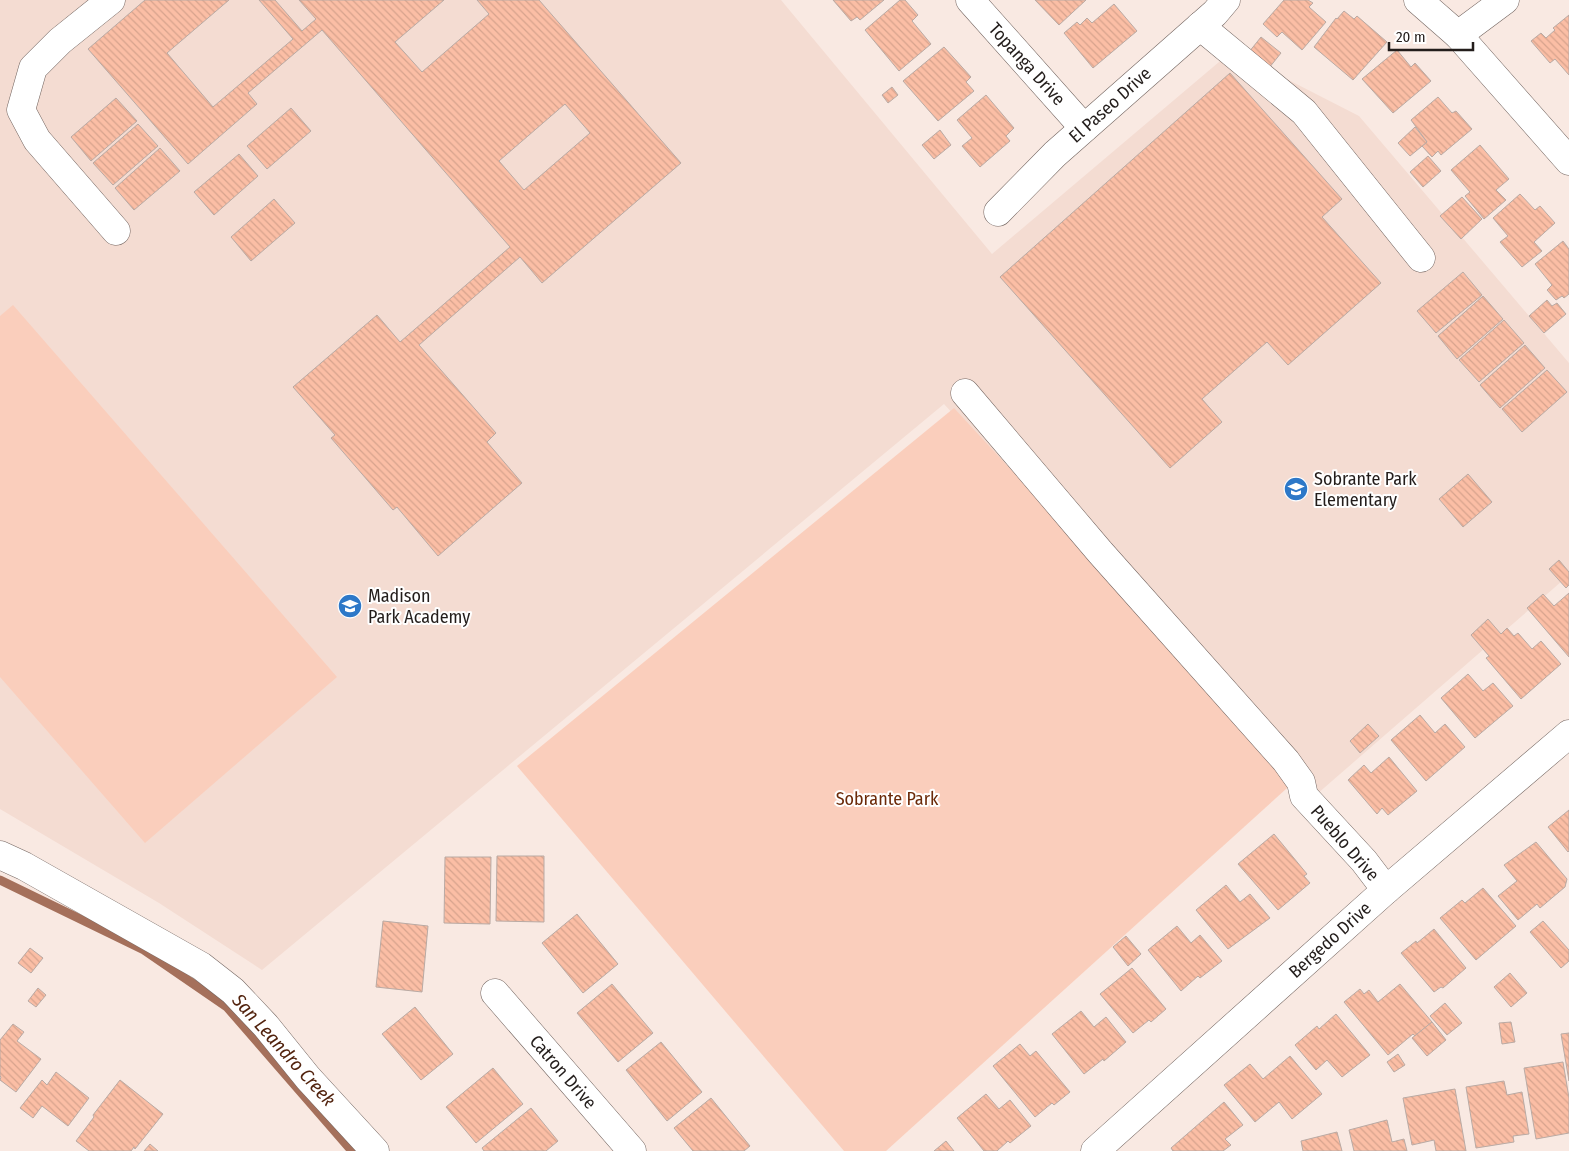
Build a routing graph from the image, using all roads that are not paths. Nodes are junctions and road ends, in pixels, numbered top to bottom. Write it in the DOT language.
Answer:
graph roads {
  1 [pos="111,0"];
  2 [pos="970,0"];
  3 [pos="1226,0"];
  4 [pos="1418,0"];
  5 [pos="1506,0"];
  6 [pos="1200,26"];
  7 [pos="1458,35"];
  8 [pos="1084,128"];
  9 [pos="1569,161"];
  10 [pos="998,212"];
  11 [pos="116,231"];
  12 [pos="1421,258"];
  13 [pos="965,393"];
  14 [pos="1569,734"];
  15 [pos="0,855"];
  16 [pos="1386,890"];
  17 [pos="495,993"];
  18 [pos="376,1151"];
  19 [pos="632,1151"];
  20 [pos="1095,1151"];
  1 -- 11 [label="street"];
  2 -- 8 [label="street, Topanga Drive"];
  3 -- 6 [label="street, El Paseo Drive"];
  4 -- 7 [label="street"];
  5 -- 7 [label="street"];
  6 -- 8 [label="street, El Paseo Drive"];
  6 -- 12 [label="street"];
  7 -- 9 [label="street"];
  8 -- 10 [label="street, El Paseo Drive"];
  13 -- 16 [label="street, Pueblo Drive"];
  14 -- 16 [label="street, Bergedo Drive"];
  15 -- 18 [label="street"];
  16 -- 20 [label="street, Bergedo Drive"];
  17 -- 19 [label="street, Catron Drive"];
}
